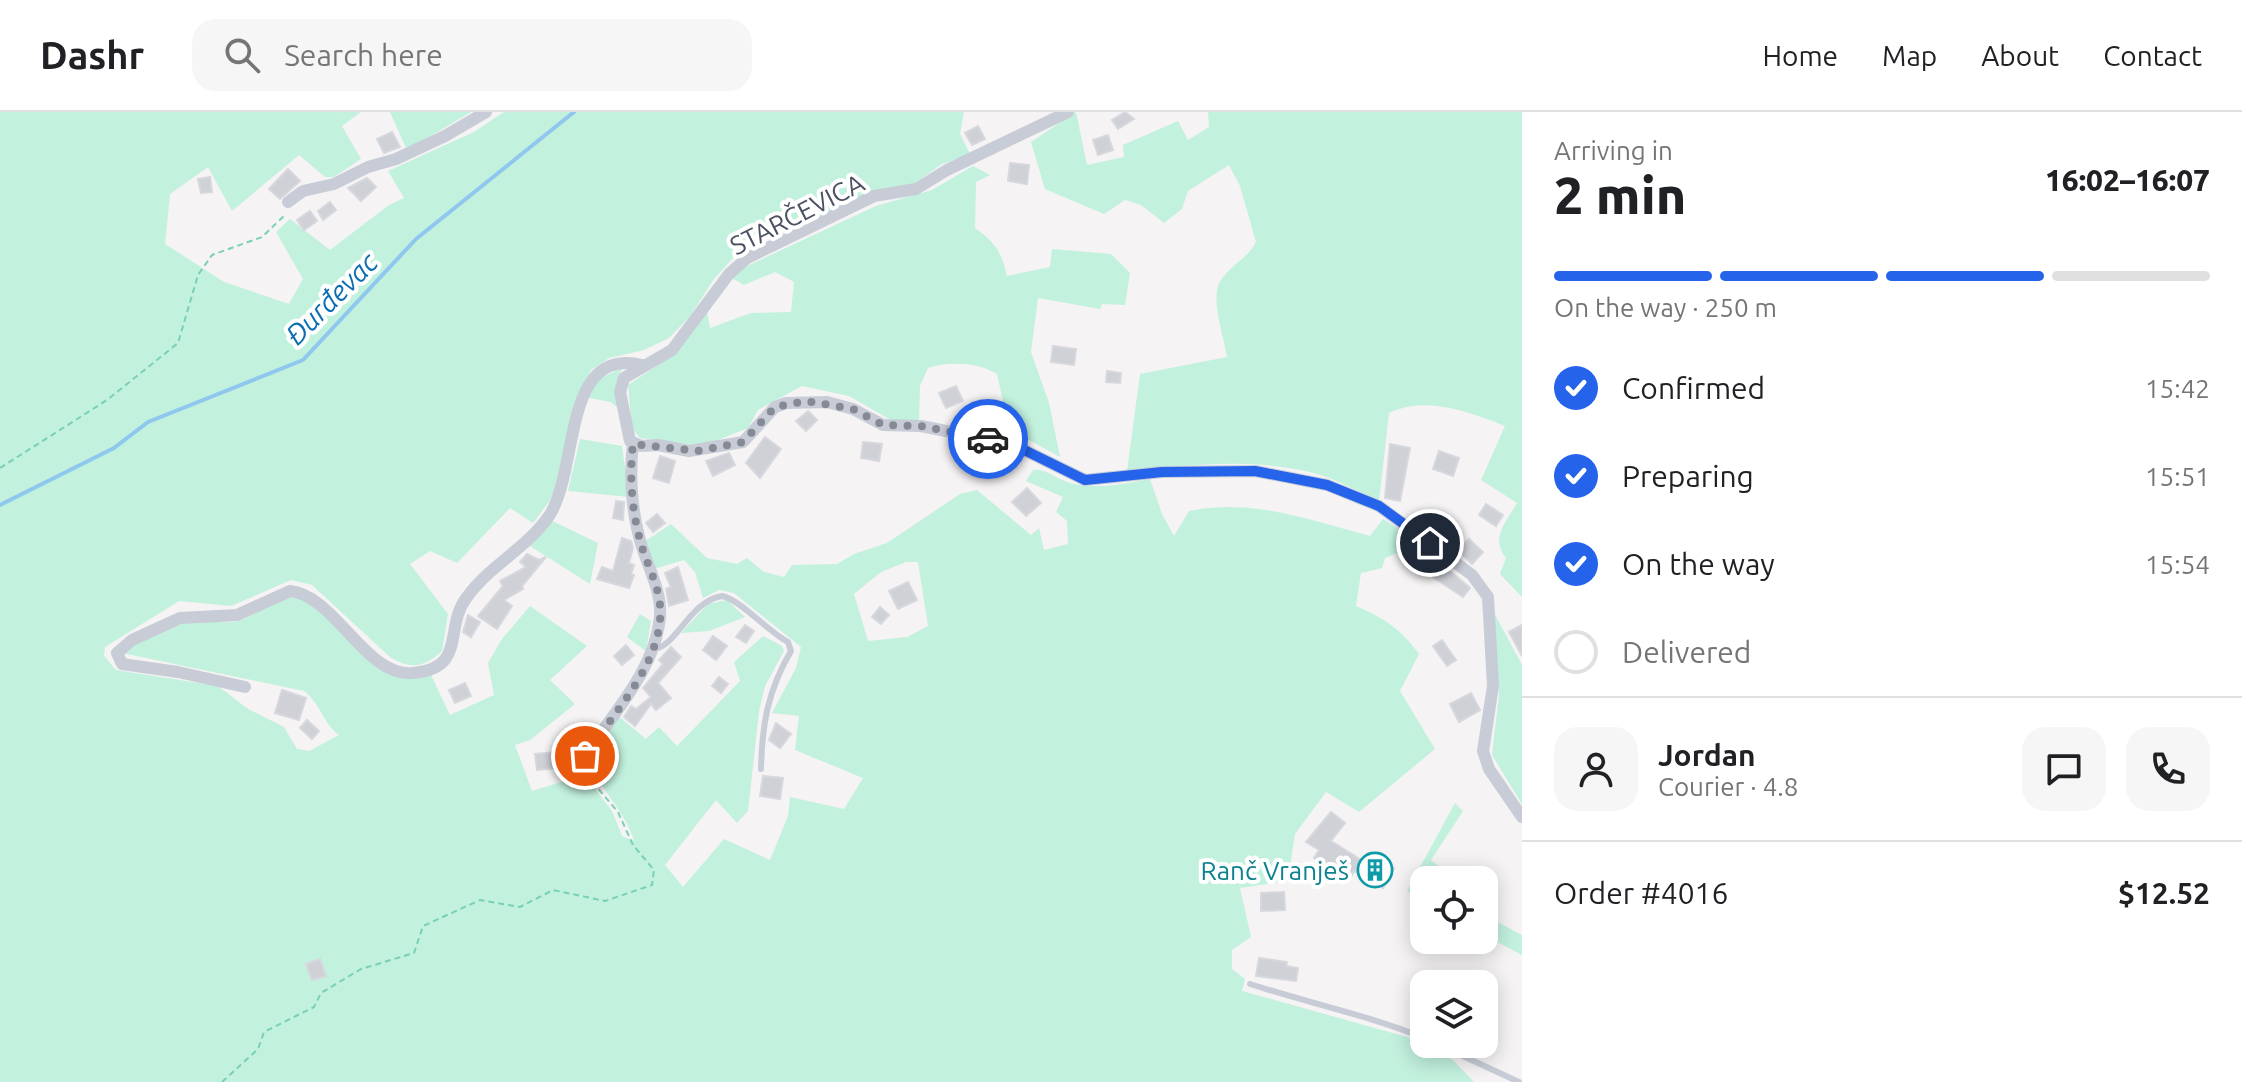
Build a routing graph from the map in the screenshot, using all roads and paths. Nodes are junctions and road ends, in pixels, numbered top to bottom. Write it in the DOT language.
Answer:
graph roads {
  1 [pos="486,112"];
  2 [pos="1068,112"];
  3 [pos="289,207"];
  4 [pos="642,365"];
  5 [pos="633,444"];
  6 [pos="0,468"];
  7 [pos="652,649"];
  8 [pos="245,687"];
  9 [pos="585,756"];
  10 [pos="761,769"];
  11 [pos="1522,817"];
  12 [pos="1250,984"];
  13 [pos="1410,1032"];
  14 [pos="1467,1058"];
  15 [pos="222,1082"];
  16 [pos="1519,1082"];
  1 -- 3 [label="street"];
  2 -- 4 [label="street, STARČEVICA"];
  3 -- 6 [label="path"];
  4 -- 5 [label="street, STARČEVICA"];
  4 -- 8 [label="street"];
  5 -- 7 [label="street"];
  5 -- 11 [label="street"];
  7 -- 9 [label="street"];
  7 -- 10 [label="lane"];
  9 -- 15 [label="path"];
  12 -- 13 [label="lane"];
  14 -- 16 [label="lane"];
}
